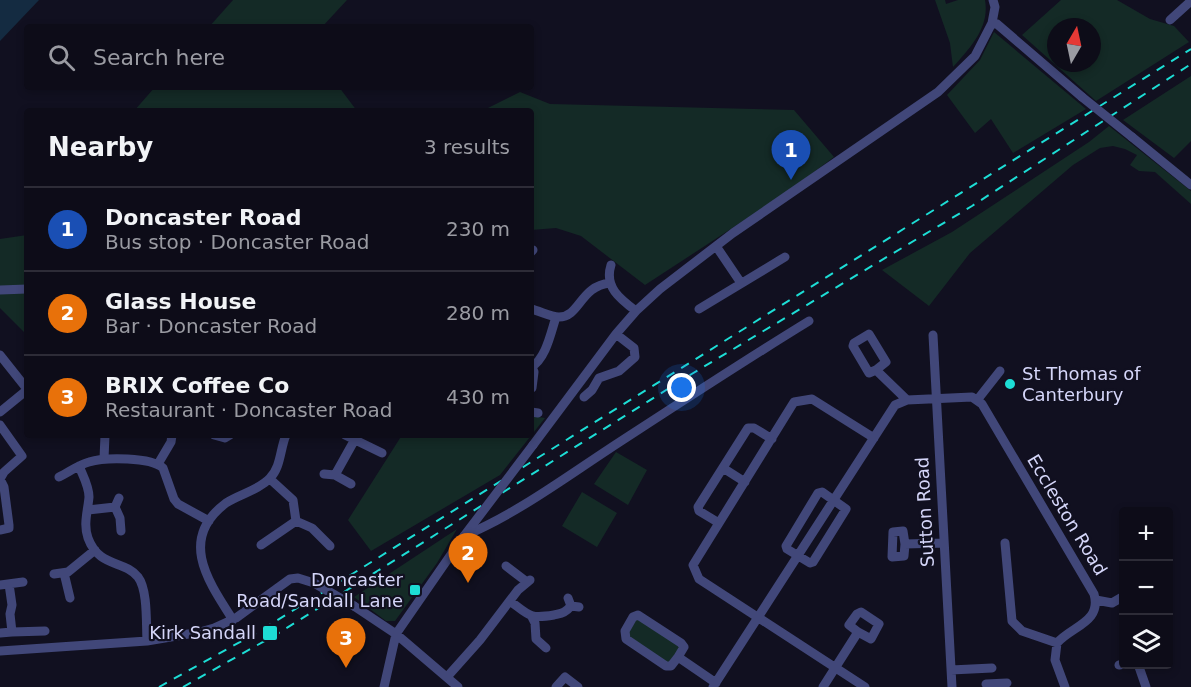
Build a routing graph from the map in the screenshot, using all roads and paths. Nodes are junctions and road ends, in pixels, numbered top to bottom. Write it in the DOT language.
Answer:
graph roads {
  1 [pos="993,0"];
  2 [pos="1191,1"];
  3 [pos="1170,20"];
  4 [pos="992,23"];
  5 [pos="1191,184"];
  6 [pos="716,246"];
  7 [pos="785,257"];
  8 [pos="611,265"];
  9 [pos="610,283"];
  10 [pos="741,284"];
  11 [pos="24,289"];
  12 [pos="0,290"];
  13 [pos="699,309"];
  14 [pos="534,310"];
  15 [pos="636,311"];
  16 [pos="556,317"];
  17 [pos="809,321"];
  18 [pos="616,334"];
  19 [pos="933,335"];
  20 [pos="2,350"];
  21 [pos="534,365"];
  22 [pos="876,370"];
  23 [pos="1000,371"];
  24 [pos="24,385"];
  25 [pos="24,392"];
  26 [pos="584,398"];
  27 [pos="937,399"];
  28 [pos="907,400"];
  29 [pos="980,402"];
  30 [pos="0,412"];
  31 [pos="0,425"];
  32 [pos="105,438"];
  33 [pos="172,438"];
  34 [pos="228,438"];
  35 [pos="285,438"];
  36 [pos="350,438"];
  37 [pos="370,438"];
  38 [pos="874,438"];
  39 [pos="772,439"];
  40 [pos="354,441"];
  41 [pos="367,445"];
  42 [pos="232,447"];
  43 [pos="382,453"];
  44 [pos="104,459"];
  45 [pos="158,464"];
  46 [pos="79,466"];
  47 [pos="723,468"];
  48 [pos="324,474"];
  49 [pos="335,475"];
  50 [pos="59,477"];
  51 [pos="0,479"];
  52 [pos="270,479"];
  53 [pos="745,482"];
  54 [pos="351,484"];
  55 [pos="834,500"];
  56 [pos="88,510"];
  57 [pos="209,521"];
  58 [pos="296,521"];
  59 [pos="718,523"];
  60 [pos="0,530"];
  61 [pos="120,531"];
  62 [pos="463,538"];
  63 [pos="943,543"];
  64 [pos="1005,543"];
  65 [pos="905,544"];
  66 [pos="261,545"];
  67 [pos="330,546"];
  68 [pos="94,550"];
  69 [pos="798,555"];
  70 [pos="506,566"];
  71 [pos="23,582"];
  72 [pos="4,584"];
  73 [pos="70,598"];
  74 [pos="1119,599"];
  75 [pos="1096,600"];
  76 [pos="510,601"];
  77 [pos="572,604"];
  78 [pos="532,617"];
  79 [pos="759,617"];
  80 [pos="233,620"];
  81 [pos="45,631"];
  82 [pos="12,632"];
  83 [pos="858,632"];
  84 [pos="0,633"];
  85 [pos="396,634"];
  86 [pos="147,641"];
  87 [pos="1056,643"];
  88 [pos="546,648"];
  89 [pos="0,651"];
  90 [pos="678,657"];
  91 [pos="835,668"];
  92 [pos="1139,669"];
  93 [pos="951,670"];
  94 [pos="447,677"];
  95 [pos="1007,683"];
  96 [pos="714,685"];
  97 [pos="986,686"];
  98 [pos="384,687"];
  99 [pos="458,687"];
  100 [pos="556,687"];
  101 [pos="578,687"];
  102 [pos="823,687"];
  103 [pos="865,687"];
  104 [pos="952,687"];
  105 [pos="1065,687"];
  106 [pos="1146,687"];
  1 -- 4 [label="street"];
  2 -- 3 [label="street"];
  4 -- 5 [label="street, bridge"];
  4 -- 6 [label="street"];
  6 -- 10 [label="street"];
  6 -- 15 [label="street"];
  7 -- 10 [label="street"];
  8 -- 9 [label="street"];
  9 -- 15 [label="street"];
  9 -- 16 [label="street"];
  10 -- 13 [label="street"];
  11 -- 12 [label="street"];
  14 -- 16 [label="street"];
  15 -- 18 [label="street"];
  16 -- 21 [label="street"];
  17 -- 62 [label="street"];
  18 -- 26 [label="street"];
  18 -- 62 [label="street, bridge"];
  19 -- 27 [label="street, Sutton Road"];
  20 -- 24 [label="street"];
  22 -- 28 [label="street"];
  23 -- 29 [label="street"];
  25 -- 30 [label="street"];
  27 -- 28 [label="street"];
  27 -- 29 [label="street"];
  27 -- 63 [label="street, Sutton Road"];
  28 -- 38 [label="street"];
  29 -- 75 [label="street, Eccleston Road"];
  31 -- 51 [label="street"];
  32 -- 44 [label="street"];
  33 -- 45 [label="street"];
  34 -- 42 [label="street"];
  35 -- 52 [label="street"];
  36 -- 40 [label="street"];
  37 -- 41 [label="street"];
  38 -- 39 [label="street"];
  38 -- 55 [label="street"];
  39 -- 47 [label="street"];
  39 -- 53 [label="street"];
  40 -- 41 [label="street"];
  40 -- 49 [label="street"];
  41 -- 43 [label="street"];
  44 -- 45 [label="street"];
  44 -- 46 [label="street"];
  45 -- 57 [label="street"];
  46 -- 50 [label="street"];
  46 -- 56 [label="street"];
  47 -- 53 [label="street"];
  47 -- 59 [label="street"];
  48 -- 49 [label="street"];
  49 -- 54 [label="street"];
  51 -- 60 [label="street"];
  52 -- 57 [label="street"];
  52 -- 58 [label="street"];
  53 -- 59 [label="street"];
  55 -- 69 [label="street"];
  55 -- 69 [label="street"];
  55 -- 69 [label="street"];
  56 -- 61 [label="street"];
  56 -- 68 [label="street"];
  57 -- 80 [label="street"];
  58 -- 66 [label="street"];
  58 -- 67 [label="street"];
  59 -- 79 [label="street"];
  62 -- 85 [label="street"];
  63 -- 65 [label="street"];
  63 -- 93 [label="street, Sutton Road"];
  64 -- 87 [label="street"];
  68 -- 73 [label="street"];
  68 -- 86 [label="street"];
  69 -- 79 [label="street"];
  70 -- 76 [label="street"];
  71 -- 72 [label="street"];
  72 -- 82 [label="street"];
  74 -- 75 [label="street"];
  75 -- 87 [label="street, Eccleston Road"];
  76 -- 78 [label="street"];
  76 -- 94 [label="street"];
  77 -- 78 [label="street"];
  78 -- 88 [label="street"];
  79 -- 91 [label="street"];
  79 -- 96 [label="street"];
  80 -- 85 [label="street, bridge"];
  80 -- 86 [label="street"];
  81 -- 82 [label="street"];
  82 -- 84 [label="street"];
  83 -- 91 [label="street"];
  85 -- 94 [label="street"];
  85 -- 98 [label="street"];
  86 -- 89 [label="street"];
  87 -- 105 [label="street"];
  90 -- 90 [label="street"];
  90 -- 96 [label="street"];
  91 -- 102 [label="street"];
  91 -- 103 [label="street"];
  92 -- 106 [label="street"];
  93 -- 97 [label="street"];
  93 -- 104 [label="street, Sutton Road"];
  94 -- 99 [label="street"];
  95 -- 97 [label="street"];
  100 -- 101 [label="street"];
}
